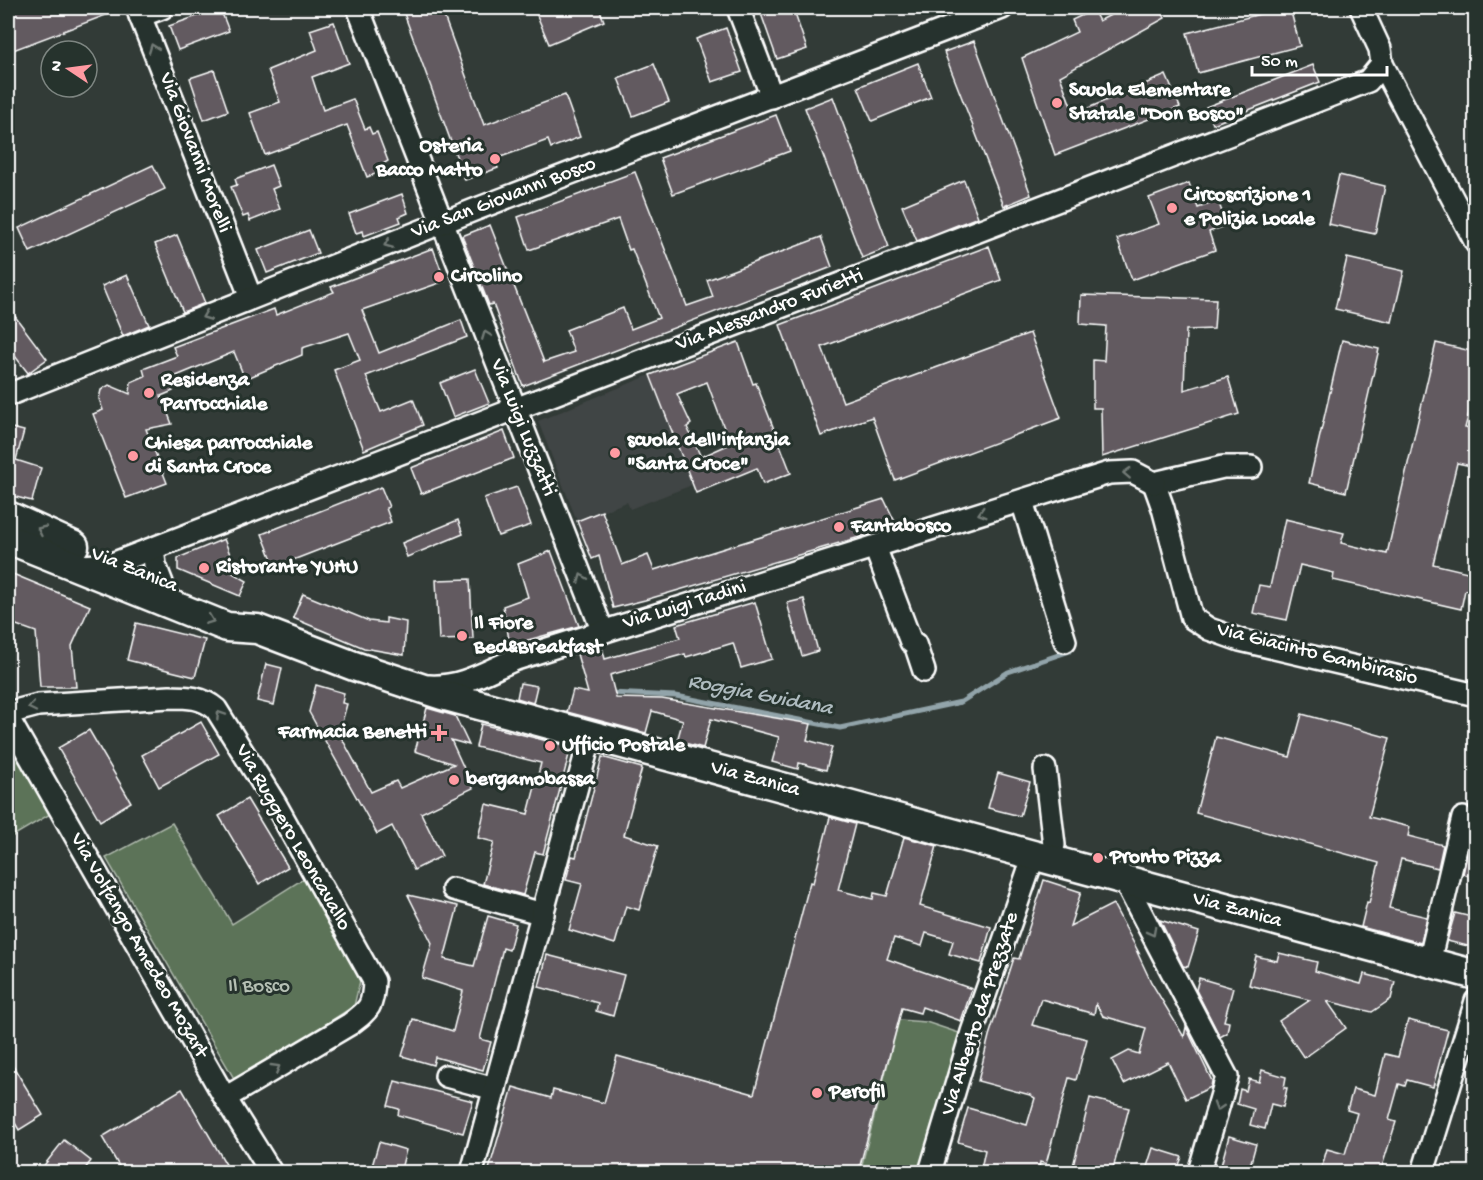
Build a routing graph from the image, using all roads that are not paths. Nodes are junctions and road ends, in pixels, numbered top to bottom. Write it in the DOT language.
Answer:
graph roads {
  1 [pos="162,8"];
  2 [pos="358,8"];
  3 [pos="738,8"];
  4 [pos="1002,8"];
  5 [pos="1361,8"];
  6 [pos="138,12"];
  7 [pos="1382,64"];
  8 [pos="772,97"];
  9 [pos="442,223"];
  10 [pos="1476,243"];
  11 [pos="251,298"];
  12 [pos="9,390"];
  13 [pos="515,409"];
  14 [pos="1251,467"];
  15 [pos="1154,483"];
  16 [pos="1022,501"];
  17 [pos="8,516"];
  18 [pos="8,539"];
  19 [pos="875,547"];
  20 [pos="153,549"];
  21 [pos="134,573"];
  22 [pos="603,632"];
  23 [pos="1065,641"];
  24 [pos="496,667"];
  25 [pos="924,671"];
  26 [pos="413,685"];
  27 [pos="1476,695"];
  28 [pos="502,711"];
  29 [pos="8,713"];
  30 [pos="8,718"];
  31 [pos="591,735"];
  32 [pos="1045,769"];
  33 [pos="1463,818"];
  34 [pos="1041,857"];
  35 [pos="1125,880"];
  36 [pos="453,889"];
  37 [pos="543,914"];
  38 [pos="1426,962"];
  39 [pos="1476,975"];
  40 [pos="1476,1001"];
  41 [pos="446,1076"];
  42 [pos="495,1089"];
  43 [pos="225,1098"];
  44 [pos="271,1173"];
  45 [pos="472,1173"];
  46 [pos="930,1173"];
  47 [pos="1198,1173"];
  48 [pos="1423,1173"];
  1 -- 6 [label="street"];
  2 -- 9 [label="street, Via Luigi Luzzatti"];
  3 -- 8 [label="street"];
  4 -- 8 [label="street, Via San Giovanni Bosco"];
  5 -- 7 [label="street"];
  11 -- 6 [label="street, Via Giovanni Morelli, one-way"];
  7 -- 10 [label="street"];
  7 -- 13 [label="street, Via Alessandro Furietti"];
  8 -- 9 [label="street, Via San Giovanni Bosco"];
  9 -- 11 [label="street, Via San Giovanni Bosco, one-way"];
  13 -- 9 [label="street, Via Luigi Luzzatti, one-way"];
  11 -- 12 [label="street, Via San Giovanni Bosco, one-way"];
  13 -- 20 [label="street, Via Alessandro Furietti"];
  22 -- 13 [label="street, Via Luigi Luzzatti, one-way"];
  14 -- 15 [label="street"];
  15 -- 16 [label="street, Via Luigi Tadini, one-way"];
  15 -- 27 [label="street, Via Giacinto Gambirasio"];
  16 -- 19 [label="street, Via Luigi Tadini, one-way"];
  16 -- 23 [label="street"];
  21 -- 17 [label="main road, Via Zanica, one-way"];
  18 -- 21 [label="main road, Via Zanica"];
  19 -- 22 [label="street, Via Luigi Tadini"];
  19 -- 25 [label="street"];
  20 -- 21 [label="street, Via Alessandro Furietti"];
  20 -- 21 [label="street"];
  21 -- 26 [label="main road, Via Zanica"];
  22 -- 24 [label="street, Via Luigi Tadini"];
  24 -- 26 [label="street, Via Luigi Tadini"];
  24 -- 28 [label="street"];
  26 -- 28 [label="main road, Via Zanica"];
  28 -- 31 [label="main road, Via Zanica"];
  43 -- 29 [label="street, Via Ruggero Leoncavallo, one-way"];
  30 -- 43 [label="street, Via Volfango Amedeo Mozart"];
  31 -- 34 [label="main road, Via Zanica"];
  31 -- 37 [label="street"];
  32 -- 34 [label="street"];
  33 -- 38 [label="street"];
  34 -- 35 [label="main road, Via Zanica"];
  34 -- 46 [label="street, Via Alberto da Prezzate"];
  35 -- 38 [label="main road, Via Zanica"];
  35 -- 47 [label="street, one-way"];
  36 -- 37 [label="street"];
  37 -- 42 [label="street"];
  38 -- 39 [label="main road, Via Zanica"];
  40 -- 48 [label="street"];
  41 -- 42 [label="street"];
  42 -- 45 [label="street"];
  43 -- 44 [label="street, Via Volfango Amedeo Mozart"];
}
